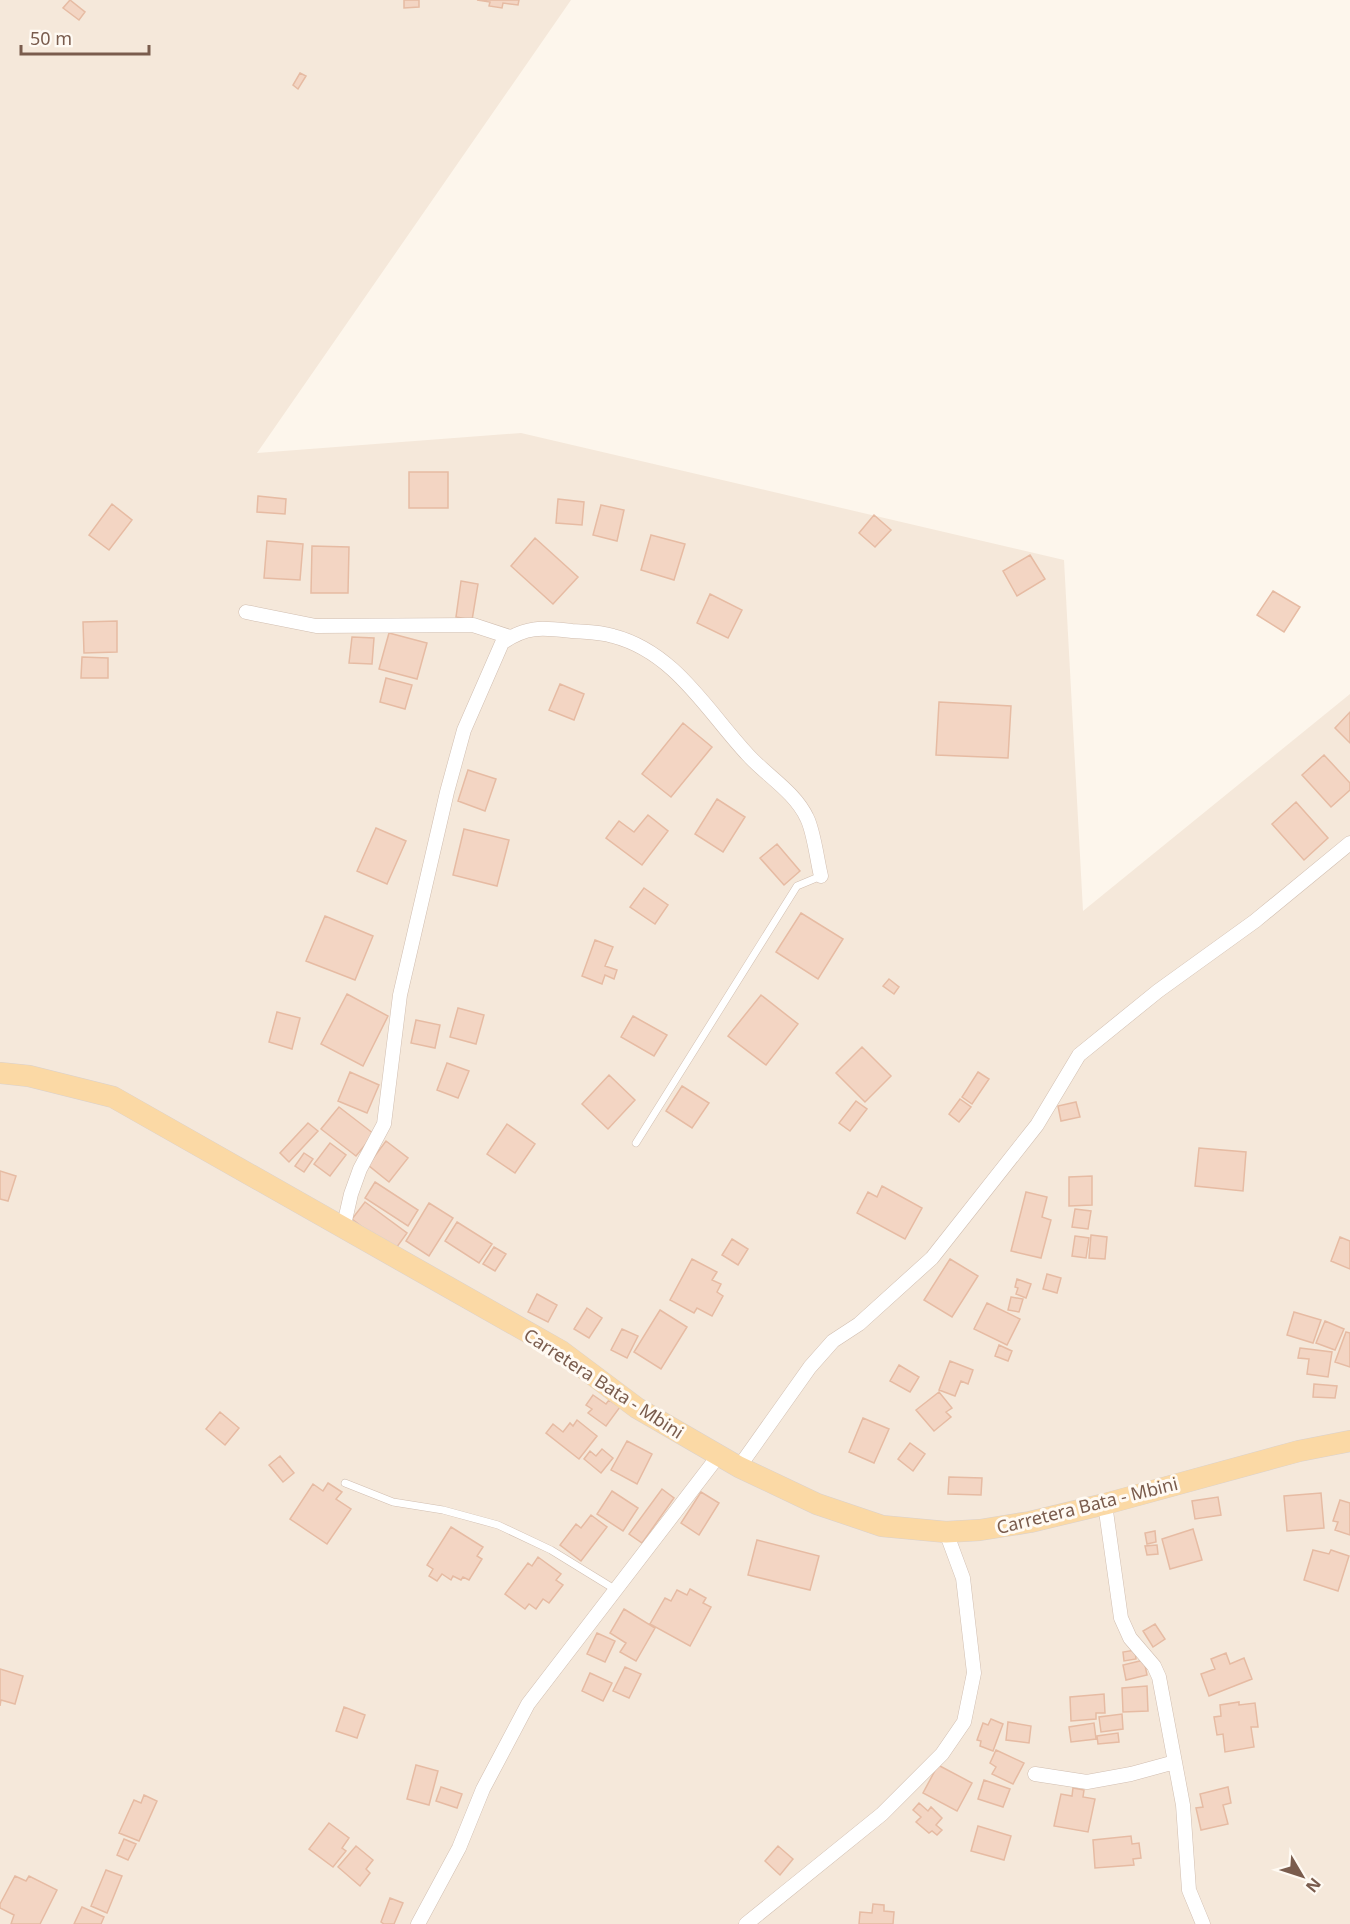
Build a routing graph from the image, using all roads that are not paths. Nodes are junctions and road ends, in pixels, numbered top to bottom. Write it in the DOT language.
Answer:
graph roads {
  1 [pos="246,612"];
  2 [pos="510,637"];
  3 [pos="1350,843"];
  4 [pos="821,876"];
  5 [pos="0,1073"];
  6 [pos="636,1143"];
  7 [pos="343,1229"];
  8 [pos="1350,1441"];
  9 [pos="719,1455"];
  10 [pos="739,1467"];
  11 [pos="345,1484"];
  12 [pos="1105,1504"];
  13 [pos="946,1532"];
  14 [pos="616,1590"];
  15 [pos="1175,1762"];
  16 [pos="1035,1774"];
  17 [pos="418,1924"];
  18 [pos="746,1924"];
  19 [pos="1203,1924"];
  1 -- 2 [label="street"];
  2 -- 4 [label="street"];
  2 -- 7 [label="street"];
  3 -- 10 [label="street"];
  4 -- 6 [label="lane"];
  5 -- 7 [label="main road, Carretera Bata - Mbini"];
  7 -- 9 [label="main road, Carretera Bata - Mbini"];
  8 -- 12 [label="main road, Carretera Bata - Mbini"];
  9 -- 10 [label="main road, Carretera Bata - Mbini"];
  9 -- 14 [label="street"];
  10 -- 13 [label="main road, Carretera Bata - Mbini"];
  11 -- 14 [label="lane"];
  12 -- 13 [label="main road, Carretera Bata - Mbini"];
  12 -- 15 [label="street"];
  13 -- 18 [label="street"];
  14 -- 17 [label="street"];
  15 -- 16 [label="street"];
  15 -- 19 [label="street"];
}
